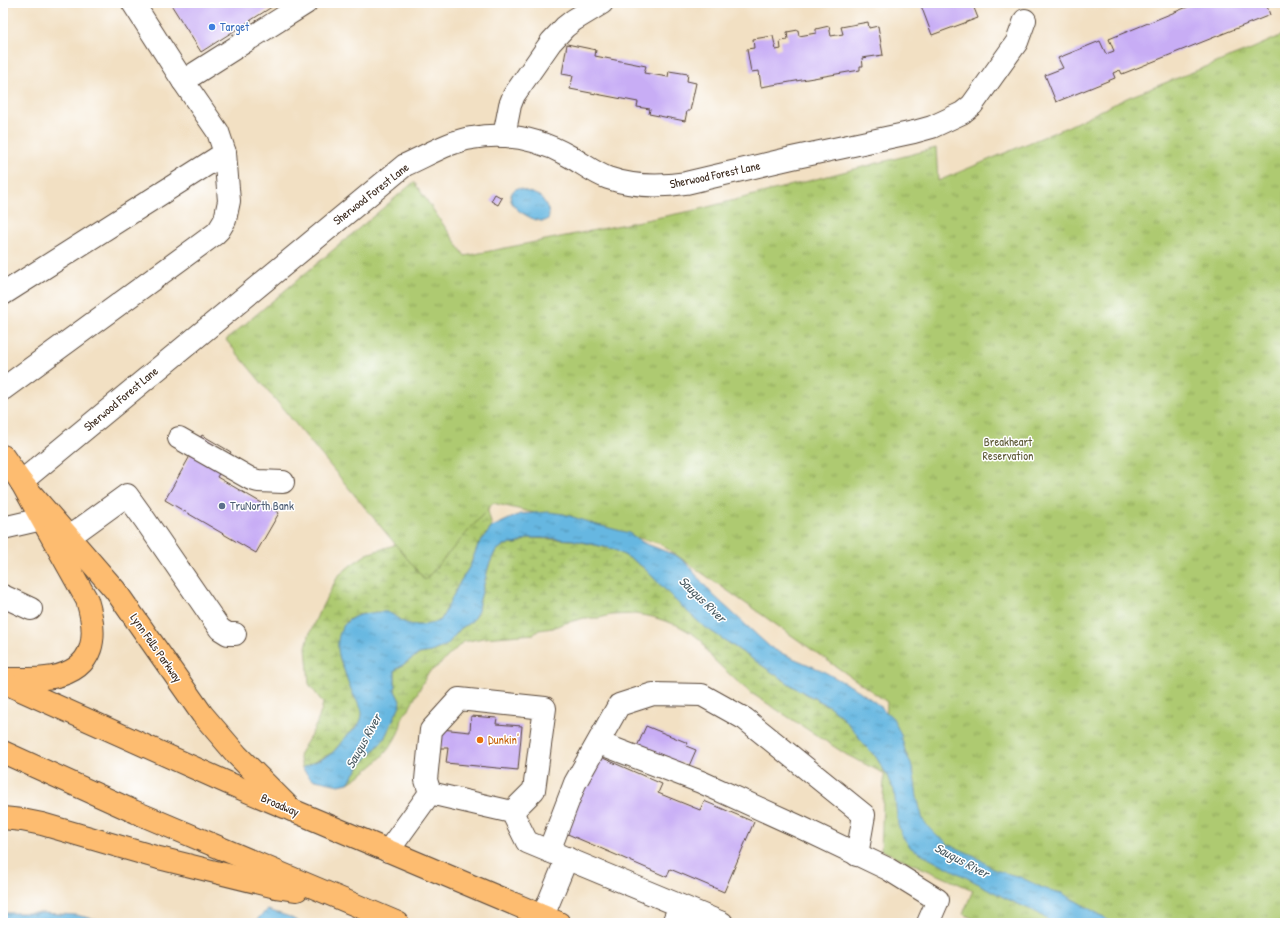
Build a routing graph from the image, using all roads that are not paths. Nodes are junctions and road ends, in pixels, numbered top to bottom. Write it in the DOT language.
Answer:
graph roads {
  1 [pos="133,3"];
  2 [pos="306,3"];
  3 [pos="602,3"];
  4 [pos="1025,20"];
  5 [pos="183,81"];
  6 [pos="504,136"];
  7 [pos="225,154"];
  8 [pos="3,294"];
  9 [pos="3,388"];
  10 [pos="179,438"];
  11 [pos="3,456"];
  12 [pos="21,482"];
  13 [pos="283,482"];
  14 [pos="42,519"];
  15 [pos="3,528"];
  16 [pos="69,537"];
  17 [pos="3,596"];
  18 [pos="31,609"];
  19 [pos="235,634"];
  20 [pos="3,680"];
  21 [pos="599,743"];
  22 [pos="3,752"];
  23 [pos="430,793"];
  24 [pos="293,811"];
  25 [pos="512,812"];
  26 [pos="3,818"];
  27 [pos="388,851"];
  28 [pos="558,854"];
  29 [pos="857,855"];
  30 [pos="338,898"];
  31 [pos="676,914"];
  32 [pos="551,920"];
  33 [pos="398,923"];
  34 [pos="722,923"];
  35 [pos="928,923"];
  1 -- 5 [label="street"];
  2 -- 5 [label="street"];
  3 -- 6 [label="street"];
  4 -- 6 [label="street, Sherwood Forest Lane"];
  5 -- 7 [label="street"];
  6 -- 12 [label="street, Sherwood Forest Lane"];
  7 -- 8 [label="street"];
  7 -- 9 [label="street"];
  10 -- 13 [label="street"];
  11 -- 12 [label="main road, Lynn Fells Parkway"];
  12 -- 14 [label="main road, Lynn Fells Parkway"];
  12 -- 16 [label="main road, Lynn Fells Parkway"];
  14 -- 15 [label="street"];
  14 -- 20 [label="main road, Lynn Fells Parkway"];
  16 -- 19 [label="street"];
  16 -- 24 [label="main road, Lynn Fells Parkway"];
  17 -- 18 [label="street"];
  20 -- 24 [label="main road, Broadway"];
  21 -- 28 [label="street"];
  21 -- 29 [label="street"];
  21 -- 29 [label="street"];
  22 -- 30 [label="main road"];
  23 -- 25 [label="street"];
  23 -- 25 [label="street"];
  23 -- 27 [label="street"];
  24 -- 27 [label="main road, Broadway"];
  25 -- 28 [label="street"];
  26 -- 30 [label="main road"];
  27 -- 32 [label="main road, Broadway"];
  28 -- 31 [label="street"];
  28 -- 32 [label="street"];
  29 -- 35 [label="street"];
  30 -- 33 [label="main road"];
  31 -- 34 [label="street"];
}
